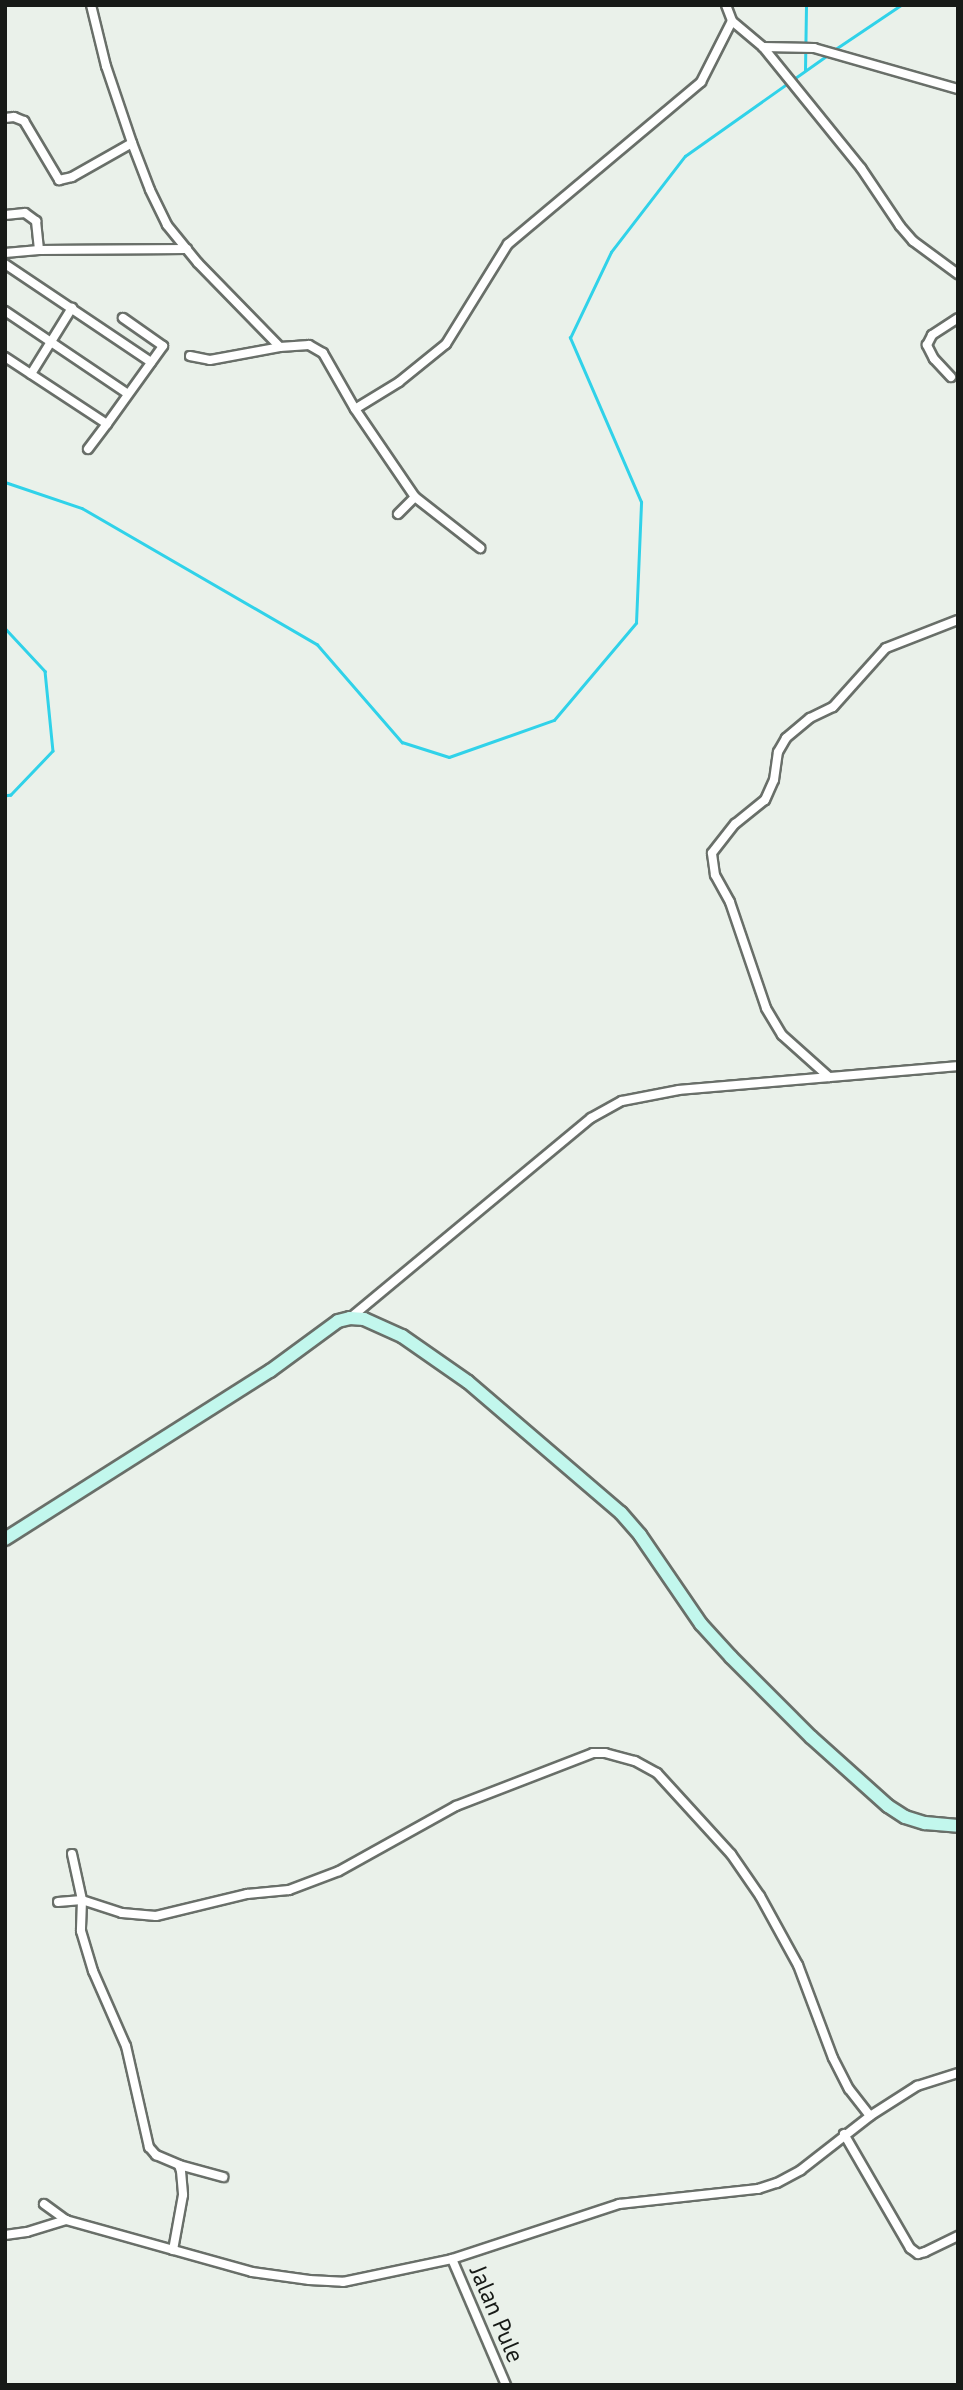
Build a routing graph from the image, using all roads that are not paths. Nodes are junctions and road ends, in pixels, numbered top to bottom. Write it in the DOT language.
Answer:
graph roads {
  1 [pos="91,5"];
  2 [pos="726,5"];
  3 [pos="732,21"];
  4 [pos="763,47"];
  5 [pos="958,89"];
  6 [pos="5,118"];
  7 [pos="132,143"];
  8 [pos="5,215"];
  9 [pos="187,249"];
  10 [pos="39,250"];
  11 [pos="5,253"];
  12 [pos="5,264"];
  13 [pos="958,274"];
  14 [pos="72,308"];
  15 [pos="5,311"];
  16 [pos="123,318"];
  17 [pos="958,318"];
  18 [pos="51,342"];
  19 [pos="280,347"];
  20 [pos="190,356"];
  21 [pos="5,357"];
  22 [pos="151,362"];
  23 [pos="31,374"];
  24 [pos="951,377"];
  25 [pos="128,394"];
  26 [pos="355,409"];
  27 [pos="107,424"];
  28 [pos="88,449"];
  29 [pos="415,497"];
  30 [pos="398,514"];
  31 [pos="480,548"];
  32 [pos="958,620"];
  33 [pos="958,1066"];
  34 [pos="828,1077"];
  35 [pos="350,1318"];
  36 [pos="5,1539"];
  37 [pos="958,1826"];
  38 [pos="72,1854"];
  39 [pos="82,1900"];
  40 [pos="58,1902"];
  41 [pos="958,2073"];
  42 [pos="870,2116"];
  43 [pos="844,2134"];
  44 [pos="179,2165"];
  45 [pos="223,2177"];
  46 [pos="44,2204"];
  47 [pos="66,2220"];
  48 [pos="5,2235"];
  49 [pos="958,2236"];
  50 [pos="173,2250"];
  51 [pos="452,2259"];
  52 [pos="506,2385"];
  1 -- 7 [label="street"];
  2 -- 3 [label="street"];
  3 -- 4 [label="street"];
  3 -- 26 [label="street"];
  4 -- 5 [label="street"];
  4 -- 13 [label="street"];
  6 -- 7 [label="street"];
  7 -- 9 [label="street"];
  8 -- 10 [label="street"];
  9 -- 10 [label="street"];
  9 -- 19 [label="street"];
  10 -- 11 [label="street"];
  12 -- 14 [label="street"];
  14 -- 18 [label="street"];
  14 -- 22 [label="street"];
  15 -- 18 [label="street"];
  16 -- 22 [label="street"];
  17 -- 24 [label="street"];
  18 -- 23 [label="street"];
  18 -- 25 [label="street"];
  19 -- 20 [label="street"];
  19 -- 26 [label="street"];
  21 -- 23 [label="street"];
  22 -- 25 [label="street"];
  23 -- 27 [label="street"];
  25 -- 27 [label="street"];
  26 -- 29 [label="street"];
  27 -- 28 [label="street"];
  29 -- 30 [label="street"];
  29 -- 31 [label="street"];
  32 -- 34 [label="street"];
  33 -- 34 [label="street"];
  34 -- 35 [label="street"];
  35 -- 36 [label="street"];
  35 -- 37 [label="street"];
  38 -- 39 [label="street"];
  39 -- 40 [label="street"];
  39 -- 42 [label="street"];
  39 -- 44 [label="street"];
  41 -- 42 [label="street"];
  42 -- 43 [label="street"];
  43 -- 49 [label="street"];
  43 -- 51 [label="street"];
  44 -- 45 [label="street"];
  44 -- 50 [label="street"];
  46 -- 47 [label="street"];
  47 -- 48 [label="street"];
  47 -- 50 [label="street"];
  50 -- 51 [label="street"];
  51 -- 52 [label="street, Jalan Pule"];
}
